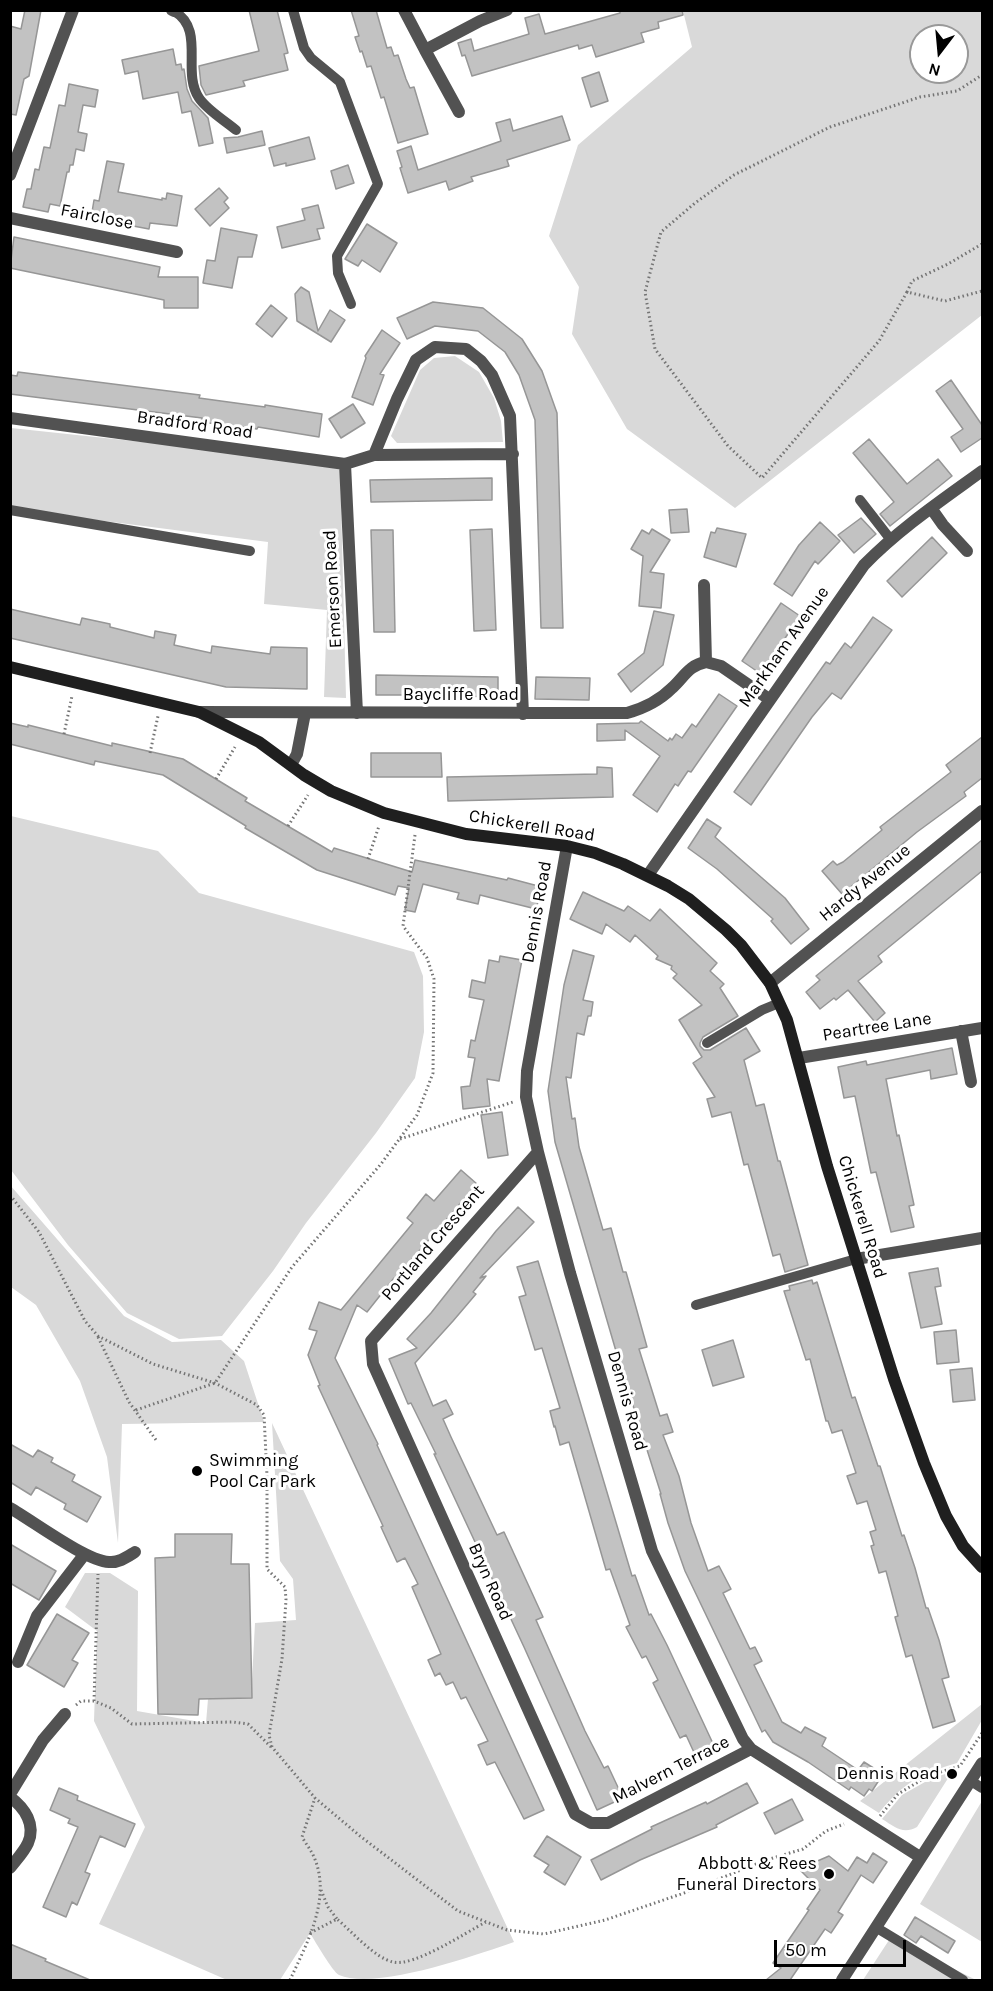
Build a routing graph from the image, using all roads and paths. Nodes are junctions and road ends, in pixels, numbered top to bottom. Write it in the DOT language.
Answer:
graph roads {
  1 [pos="73,10"];
  2 [pos="293,10"];
  3 [pos="404,10"];
  4 [pos="507,10"];
  5 [pos="173,11"];
  6 [pos="425,50"];
  7 [pos="982,75"];
  8 [pos="459,112"];
  9 [pos="236,130"];
  10 [pos="10,175"];
  11 [pos="10,218"];
  12 [pos="982,244"];
  13 [pos="177,252"];
  14 [pos="982,291"];
  15 [pos="907,292"];
  16 [pos="351,304"];
  17 [pos="10,418"];
  18 [pos="513,454"];
  19 [pos="374,455"];
  20 [pos="345,464"];
  21 [pos="982,471"];
  22 [pos="860,500"];
  23 [pos="931,508"];
  24 [pos="10,510"];
  25 [pos="891,540"];
  26 [pos="250,551"];
  27 [pos="967,551"];
  28 [pos="704,585"];
  29 [pos="705,662"];
  30 [pos="10,667"];
  31 [pos="75,682"];
  32 [pos="769,699"];
  33 [pos="161,702"];
  34 [pos="199,712"];
  35 [pos="305,713"];
  36 [pos="357,713"];
  37 [pos="524,714"];
  38 [pos="243,732"];
  39 [pos="64,734"];
  40 [pos="150,753"];
  41 [pos="291,765"];
  42 [pos="216,779"];
  43 [pos="316,782"];
  44 [pos="982,811"];
  45 [pos="384,813"];
  46 [pos="416,823"];
  47 [pos="288,826"];
  48 [pos="567,846"];
  49 [pos="368,859"];
  50 [pos="648,875"];
  51 [pos="770,983"];
  52 [pos="779,1003"];
  53 [pos="982,1028"];
  54 [pos="961,1031"];
  55 [pos="707,1043"];
  56 [pos="799,1058"];
  57 [pos="971,1082"];
  58 [pos="526,1097"];
  59 [pos="399,1140"];
  60 [pos="538,1152"];
  61 [pos="10,1195"];
  62 [pos="982,1238"];
  63 [pos="856,1259"];
  64 [pos="696,1305"];
  65 [pos="98,1336"];
  66 [pos="373,1364"];
  67 [pos="215,1383"];
  68 [pos="135,1410"];
  69 [pos="156,1440"];
  70 [pos="10,1508"];
  71 [pos="135,1552"];
  72 [pos="84,1555"];
  73 [pos="98,1560"];
  74 [pos="979,1564"];
  75 [pos="982,1576"];
  76 [pos="18,1662"];
  77 [pos="94,1701"];
  78 [pos="65,1714"];
  79 [pos="982,1733"];
  80 [pos="272,1748"];
  81 [pos="751,1749"];
  82 [pos="982,1763"];
  83 [pos="971,1781"];
  84 [pos="982,1788"];
  85 [pos="10,1795"];
  86 [pos="315,1798"];
  87 [pos="575,1814"];
  88 [pos="871,1814"];
  89 [pos="844,1824"];
  90 [pos="920,1857"];
  91 [pos="10,1868"];
  92 [pos="320,1888"];
  93 [pos="337,1919"];
  94 [pos="486,1922"];
  95 [pos="877,1928"];
  96 [pos="310,1933"];
  97 [pos="290,1980"];
  98 [pos="842,1980"];
  99 [pos="963,1980"];
  1 -- 10 [label="street"];
  2 -- 16 [label="lane"];
  3 -- 6 [label="street"];
  4 -- 6 [label="street"];
  5 -- 9 [label="lane"];
  6 -- 8 [label="street"];
  7 -- 15 [label="path"];
  11 -- 13 [label="street, Fairclose"];
  12 -- 15 [label="path"];
  14 -- 15 [label="path"];
  17 -- 20 [label="street, Bradford Road"];
  18 -- 19 [label="street, Bradford Road"];
  18 -- 19 [label="street"];
  18 -- 37 [label="street"];
  19 -- 20 [label="street, Bradford Road"];
  20 -- 36 [label="street, Emerson Road"];
  21 -- 23 [label="street, Markham Avenue"];
  22 -- 25 [label="lane"];
  23 -- 25 [label="street, Markham Avenue"];
  23 -- 27 [label="street"];
  24 -- 26 [label="lane"];
  25 -- 32 [label="street, Markham Avenue"];
  28 -- 29 [label="street"];
  29 -- 32 [label="street"];
  29 -- 37 [label="street, Baycliffe Road"];
  30 -- 31 [label="main road, Chickerell Road"];
  31 -- 33 [label="main road, Chickerell Road"];
  31 -- 39 [label="path"];
  32 -- 50 [label="street, Markham Avenue"];
  33 -- 34 [label="main road, Chickerell Road"];
  33 -- 40 [label="path"];
  34 -- 35 [label="street, Baycliffe Road"];
  34 -- 38 [label="main road, Chickerell Road"];
  35 -- 36 [label="street, Baycliffe Road"];
  35 -- 41 [label="street"];
  36 -- 37 [label="street, Baycliffe Road"];
  38 -- 41 [label="main road, Chickerell Road"];
  38 -- 42 [label="path"];
  41 -- 43 [label="main road, Chickerell Road"];
  43 -- 45 [label="main road, Chickerell Road"];
  43 -- 47 [label="path"];
  44 -- 51 [label="street, Hardy Avenue"];
  45 -- 46 [label="main road, Chickerell Road"];
  45 -- 49 [label="path"];
  46 -- 48 [label="main road, Chickerell Road"];
  46 -- 59 [label="path"];
  48 -- 50 [label="main road, Chickerell Road"];
  48 -- 58 [label="street, Dennis Road"];
  50 -- 51 [label="main road, Chickerell Road"];
  51 -- 52 [label="main road, Chickerell Road"];
  52 -- 55 [label="lane"];
  52 -- 56 [label="main road, Chickerell Road"];
  53 -- 54 [label="street, Peartree Lane"];
  54 -- 56 [label="street, Peartree Lane"];
  54 -- 57 [label="street"];
  56 -- 63 [label="main road, Chickerell Road"];
  58 -- 59 [label="path"];
  58 -- 60 [label="street, Dennis Road"];
  59 -- 67 [label="path"];
  60 -- 66 [label="street, Portland Crescent"];
  60 -- 81 [label="street, Dennis Road"];
  61 -- 65 [label="path"];
  62 -- 63 [label="street"];
  63 -- 64 [label="lane"];
  63 -- 74 [label="main road, Chickerell Road"];
  65 -- 67 [label="path"];
  65 -- 68 [label="path"];
  66 -- 87 [label="street, Bryn Road"];
  67 -- 68 [label="path"];
  67 -- 80 [label="path"];
  68 -- 69 [label="path"];
  70 -- 72 [label="street"];
  71 -- 73 [label="street"];
  72 -- 73 [label="street"];
  72 -- 76 [label="street"];
  73 -- 77 [label="path"];
  74 -- 75 [label="street"];
  77 -- 78 [label="path"];
  77 -- 80 [label="path"];
  78 -- 85 [label="street"];
  79 -- 88 [label="path"];
  80 -- 86 [label="path"];
  81 -- 87 [label="street, Malvern Terrace"];
  81 -- 90 [label="street, Dennis Road"];
  82 -- 83 [label="street"];
  83 -- 84 [label="lane"];
  83 -- 90 [label="street"];
  85 -- 91 [label="street"];
  86 -- 92 [label="path"];
  86 -- 94 [label="path"];
  89 -- 94 [label="path"];
  90 -- 95 [label="street"];
  92 -- 93 [label="path"];
  92 -- 96 [label="path"];
  93 -- 94 [label="path"];
  93 -- 96 [label="path"];
  95 -- 98 [label="street"];
  95 -- 99 [label="lane"];
  96 -- 97 [label="path"];
}
